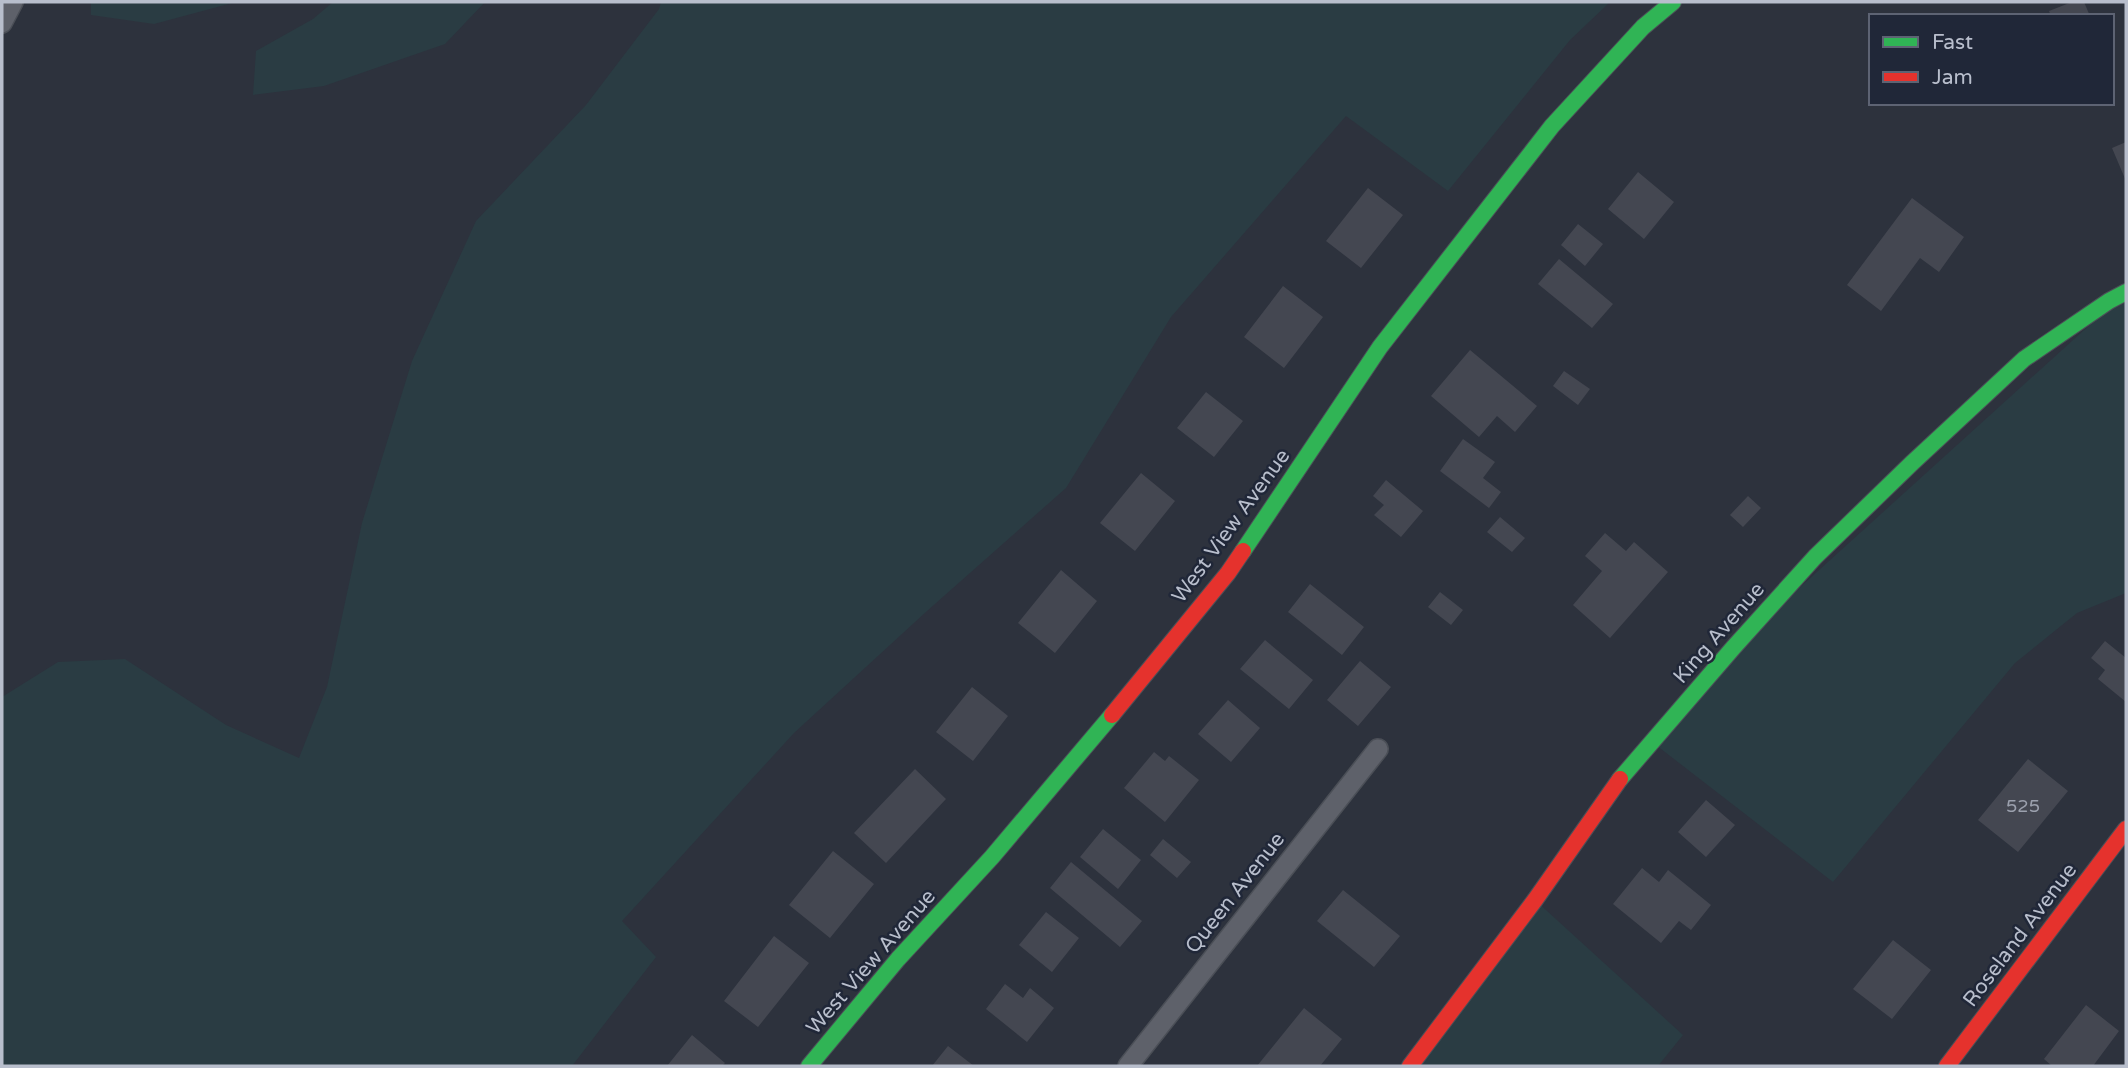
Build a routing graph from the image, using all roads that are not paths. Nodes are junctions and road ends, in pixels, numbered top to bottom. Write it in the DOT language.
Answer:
graph roads {
  1 [pos="13,2"];
  2 [pos="1673,2"];
  3 [pos="2,23"];
  4 [pos="2126,292"];
  5 [pos="1378,749"];
  6 [pos="2126,829"];
  7 [pos="808,1066"];
  8 [pos="1129,1066"];
  9 [pos="1410,1066"];
  10 [pos="1947,1066"];
  1 -- 3 [label="lane"];
  2 -- 7 [label="street, West View Avenue"];
  4 -- 9 [label="street, King Avenue"];
  5 -- 8 [label="lane, Queen Avenue"];
  6 -- 10 [label="street, Roseland Avenue"];
}
